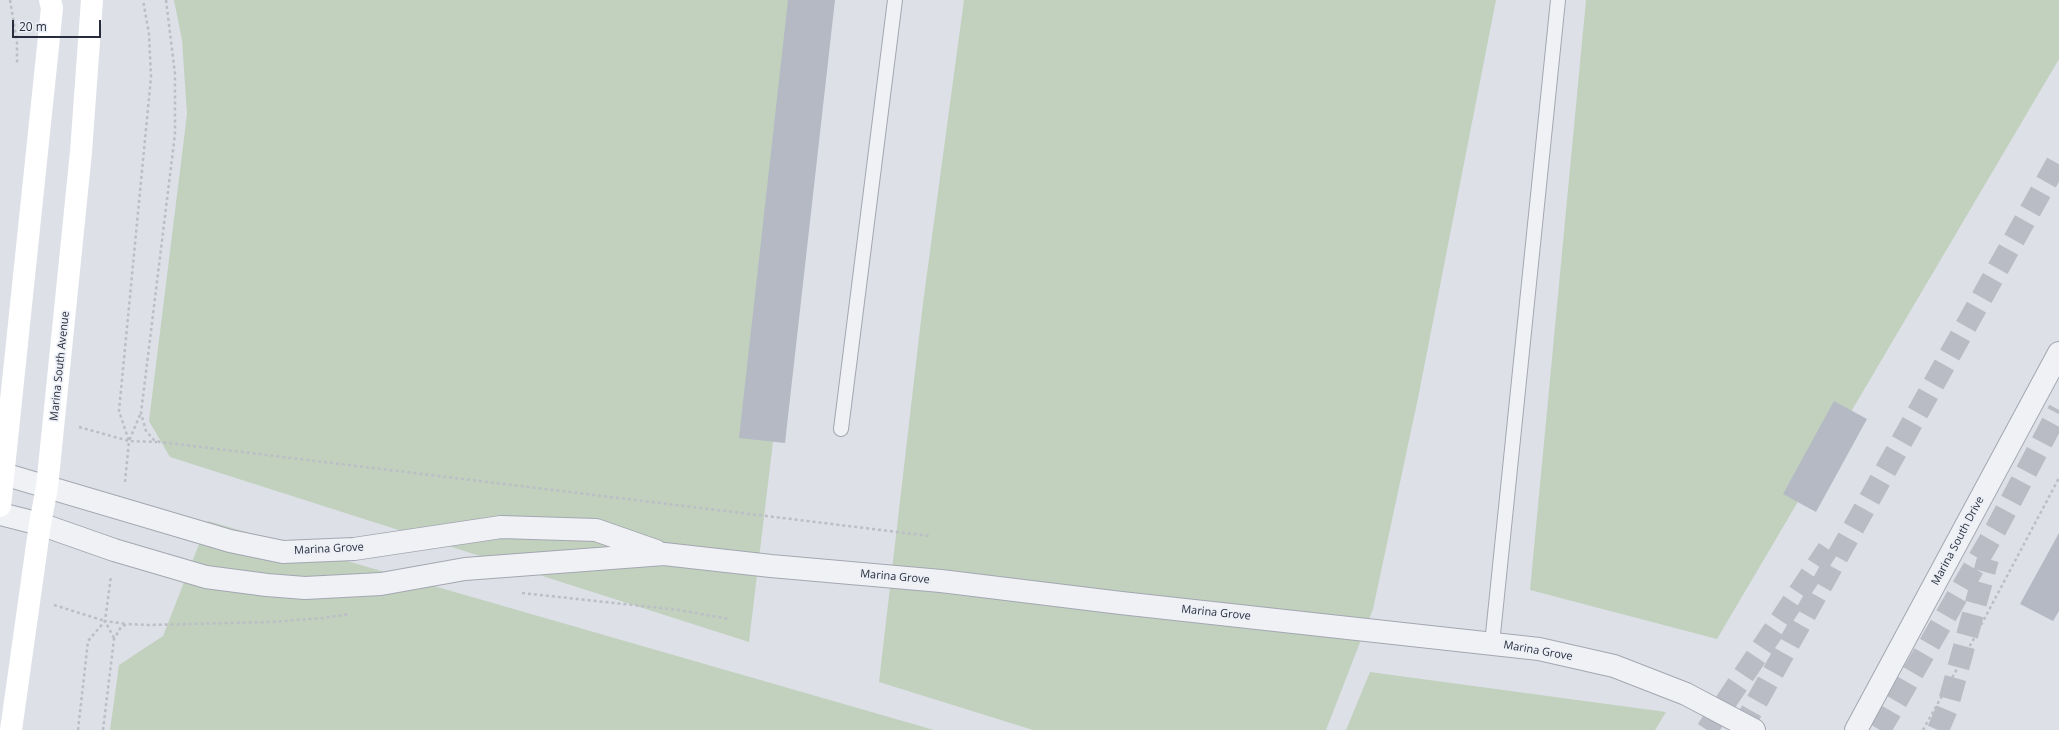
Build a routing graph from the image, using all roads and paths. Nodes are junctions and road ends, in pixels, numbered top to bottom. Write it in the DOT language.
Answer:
graph roads {
  1 [pos="50,0"];
  2 [pos="92,0"];
  3 [pos="143,0"];
  4 [pos="166,0"];
  5 [pos="895,0"];
  6 [pos="1558,0"];
  7 [pos="2059,353"];
  8 [pos="141,413"];
  9 [pos="841,429"];
  10 [pos="129,441"];
  11 [pos="160,442"];
  12 [pos="2,473"];
  13 [pos="2059,478"];
  14 [pos="47,487"];
  15 [pos="0,506"];
  16 [pos="0,514"];
  17 [pos="40,524"];
  18 [pos="930,536"];
  19 [pos="664,554"];
  20 [pos="518,593"];
  21 [pos="353,614"];
  22 [pos="729,619"];
  23 [pos="105,621"];
  24 [pos="128,624"];
  25 [pos="114,639"];
  26 [pos="1492,644"];
  27 [pos="11,730"];
  28 [pos="78,730"];
  29 [pos="103,730"];
  30 [pos="1754,730"];
  31 [pos="1856,730"];
  32 [pos="1923,730"];
  1 -- 12 [label="street"];
  2 -- 14 [label="street, Marina South Avenue"];
  3 -- 10 [label="path"];
  4 -- 8 [label="path"];
  5 -- 9 [label="lane"];
  6 -- 26 [label="lane"];
  7 -- 31 [label="street, Marina South Drive"];
  8 -- 10 [label="path"];
  8 -- 11 [label="path"];
  10 -- 11 [label="path"];
  11 -- 18 [label="path"];
  12 -- 14 [label="street, Marina Grove"];
  12 -- 15 [label="street"];
  13 -- 32 [label="path"];
  14 -- 17 [label="street, Marina South Avenue"];
  14 -- 19 [label="street, Marina Grove"];
  16 -- 17 [label="street, Marina Grove"];
  17 -- 19 [label="street, Marina Grove"];
  17 -- 27 [label="street, Marina South Avenue"];
  19 -- 26 [label="street, Marina Grove"];
  20 -- 22 [label="path"];
  21 -- 24 [label="path"];
  23 -- 24 [label="path"];
  23 -- 25 [label="path"];
  23 -- 28 [label="path"];
  24 -- 25 [label="path"];
  25 -- 29 [label="path"];
  26 -- 30 [label="street, Marina Grove"];
}
